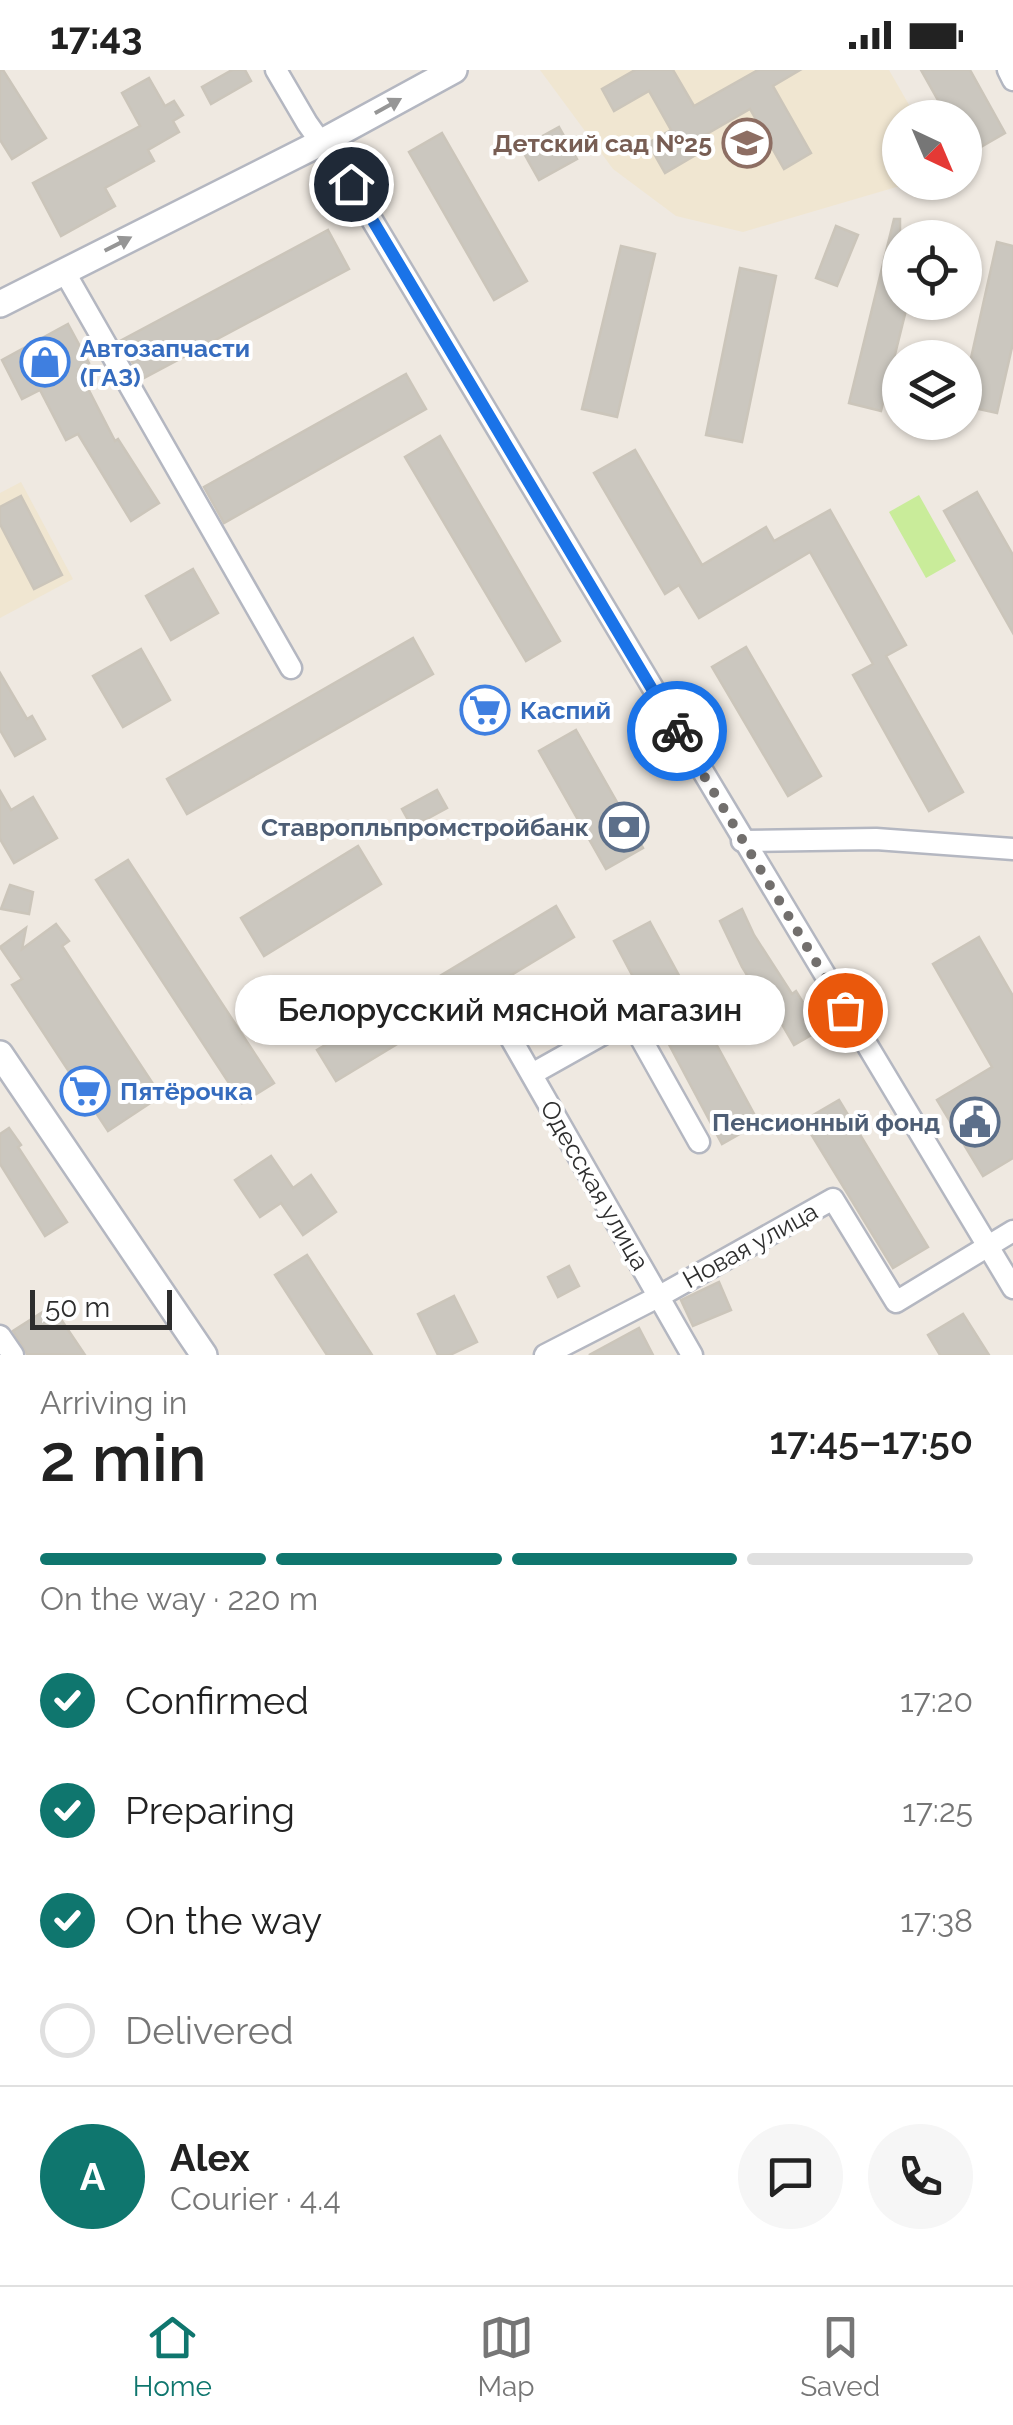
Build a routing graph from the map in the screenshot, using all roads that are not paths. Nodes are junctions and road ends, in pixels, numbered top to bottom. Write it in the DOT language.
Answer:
graph roads {
  1 [pos="276,70"];
  2 [pos="454,70"];
  3 [pos="1008,70"];
  4 [pos="1013,80"];
  5 [pos="322,142"];
  6 [pos="64,271"];
  7 [pos="0,304"];
  8 [pos="291,668"];
  9 [pos="742,841"];
  10 [pos="1013,849"];
  11 [pos="498,1016"];
  12 [pos="0,1054"];
  13 [pos="532,1074"];
  14 [pos="699,1142"];
  15 [pos="1013,1231"];
  16 [pos="988,1246"];
  17 [pos="1013,1288"];
  18 [pos="658,1297"];
  19 [pos="0,1336"];
  20 [pos="12,1355"];
  21 [pos="204,1355"];
  22 [pos="545,1355"];
  23 [pos="692,1355"];
  1 -- 5 [label="street"];
  5 -- 2 [label="street, one-way"];
  3 -- 4 [label="street"];
  6 -- 5 [label="street, one-way"];
  5 -- 9 [label="street"];
  6 -- 7 [label="street"];
  6 -- 8 [label="street"];
  9 -- 10 [label="street"];
  9 -- 16 [label="street"];
  11 -- 13 [label="street, Одесская улица"];
  12 -- 21 [label="street"];
  13 -- 14 [label="street"];
  13 -- 18 [label="street, Одесская улица"];
  15 -- 16 [label="street, Новая улица"];
  16 -- 17 [label="street"];
  16 -- 18 [label="street, Новая улица"];
  18 -- 22 [label="street, Новая улица"];
  18 -- 23 [label="street, Одесская улица"];
  19 -- 20 [label="street"];
}
